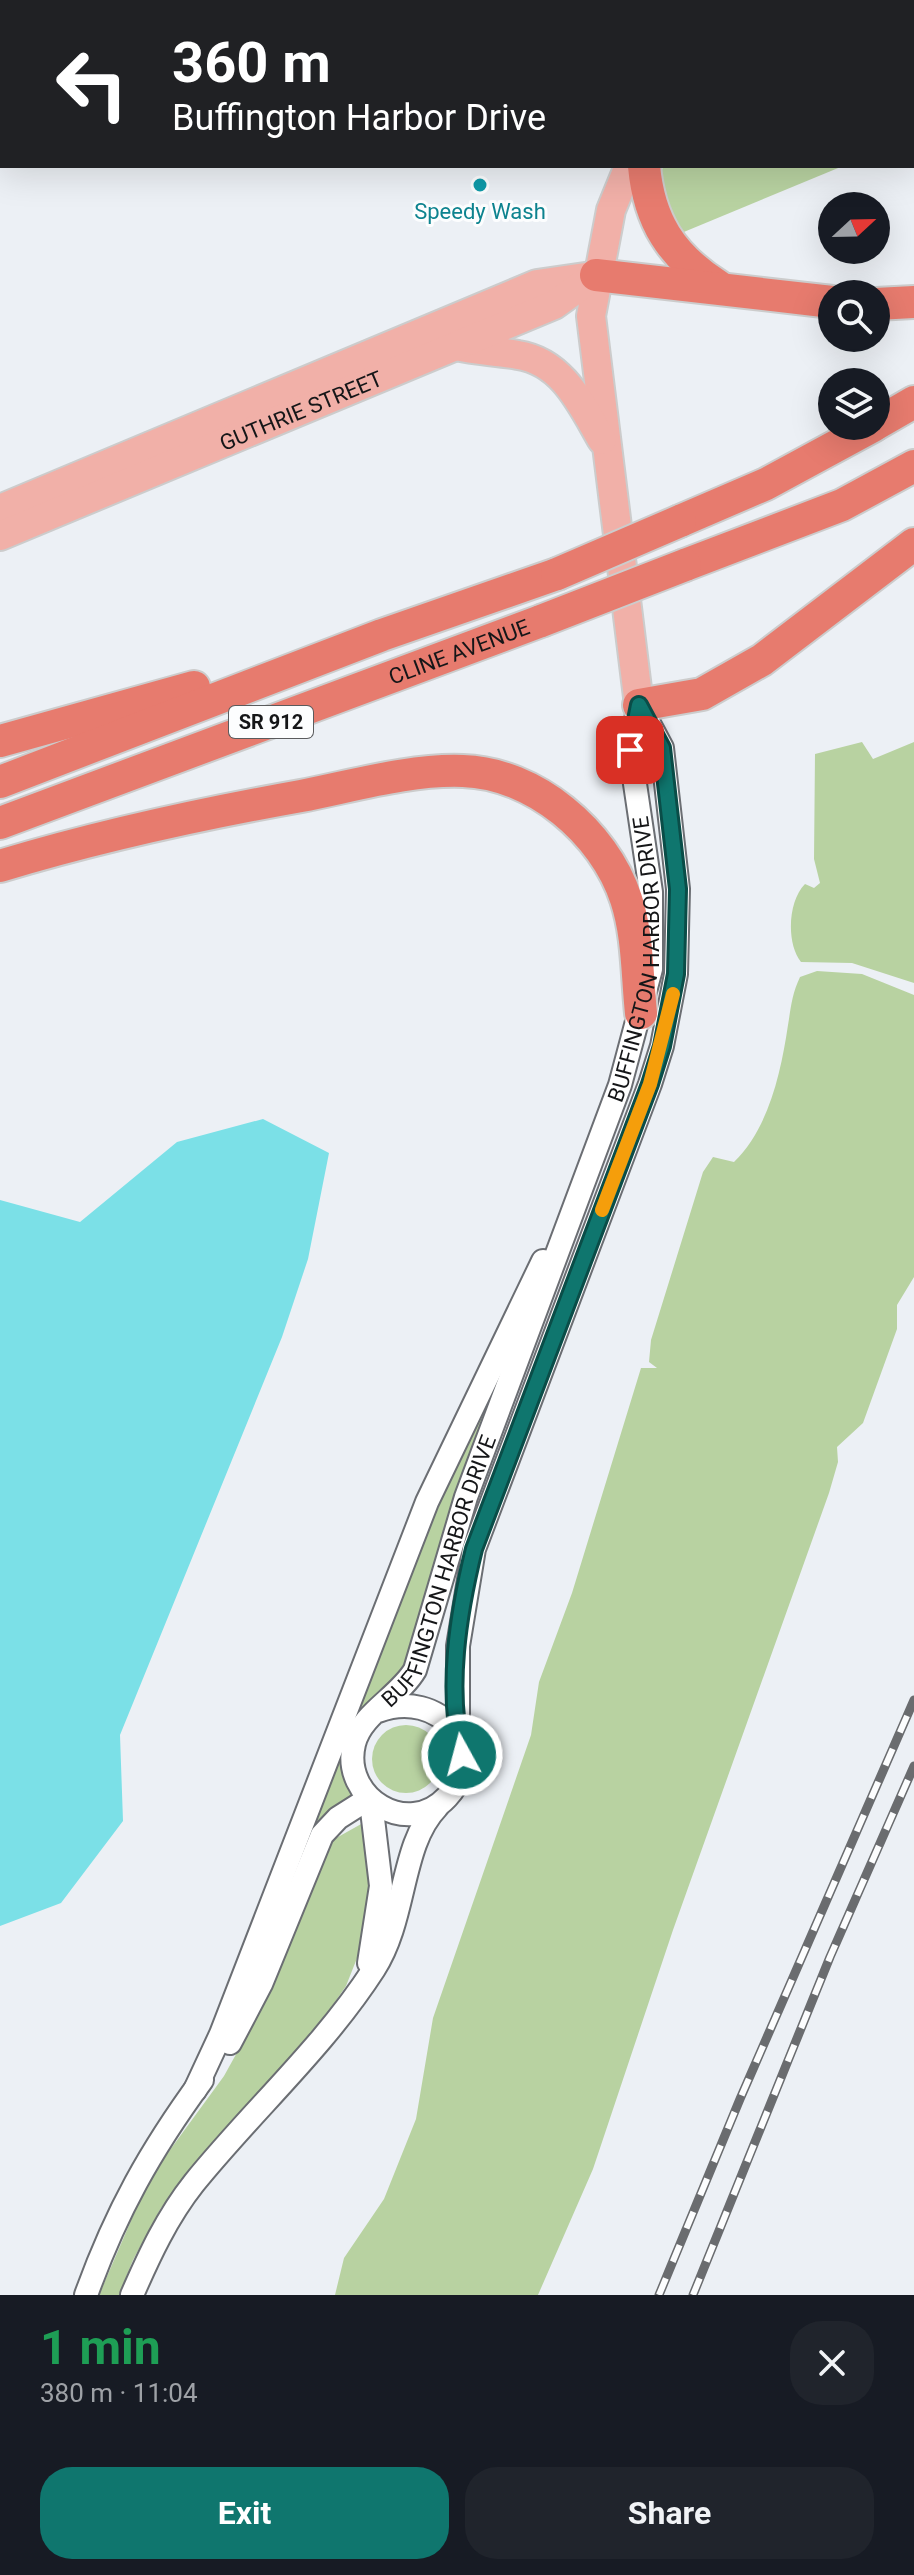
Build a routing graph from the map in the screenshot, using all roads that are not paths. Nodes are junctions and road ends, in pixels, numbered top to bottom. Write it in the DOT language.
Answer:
graph roads {
  1 [pos="628,168"];
  2 [pos="644,168"];
  3 [pos="596,275"];
  4 [pos="718,286"];
  5 [pos="818,300"];
  6 [pos="914,302"];
  7 [pos="890,303"];
  8 [pos="456,346"];
  9 [pos="914,402"];
  10 [pos="282,405"];
  11 [pos="890,416"];
  12 [pos="847,440"];
  13 [pos="609,450"];
  14 [pos="914,466"];
  15 [pos="0,509"];
  16 [pos="0,536"];
  17 [pos="914,544"];
  18 [pos="382,635"];
  19 [pos="639,705"];
  20 [pos="0,741"];
  21 [pos="0,782"];
  22 [pos="0,823"];
  23 [pos="0,866"];
  24 [pos="641,1013"];
  25 [pos="584,1177"];
  26 [pos="378,1711"];
  27 [pos="458,1738"];
  28 [pos="370,1800"];
  29 [pos="441,1803"];
  30 [pos="358,1994"];
  31 [pos="195,2090"];
  32 [pos="86,2295"];
  33 [pos="132,2295"];
  1 -- 3 [label="main road"];
  2 -- 4 [label="highway"];
  3 -- 4 [label="highway"];
  3 -- 8 [label="main road, GUTHRIE STREET"];
  3 -- 10 [label="main road, GUTHRIE STREET"];
  3 -- 13 [label="main road"];
  4 -- 5 [label="highway"];
  6 -- 7 [label="highway"];
  8 -- 10 [label="main road, GUTHRIE STREET"];
  8 -- 13 [label="main road"];
  9 -- 11 [label="highway, CLINE AVENUE / SR 912"];
  10 -- 15 [label="main road, GUTHRIE STREET"];
  10 -- 16 [label="main road, GUTHRIE STREET"];
  12 -- 18 [label="highway, CLINE AVENUE / SR 912, bridge"];
  13 -- 19 [label="main road"];
  14 -- 22 [label="highway, CLINE AVENUE / SR 912, bridge"];
  17 -- 19 [label="highway"];
  18 -- 20 [label="highway"];
  18 -- 21 [label="highway, CLINE AVENUE / SR 912"];
  19 -- 24 [label="street, BUFFINGTON HARBOR DRIVE"];
  19 -- 27 [label="street, BUFFINGTON HARBOR DRIVE"];
  23 -- 24 [label="highway"];
  24 -- 25 [label="street, BUFFINGTON HARBOR DRIVE"];
  25 -- 26 [label="street, BUFFINGTON HARBOR DRIVE"];
  25 -- 31 [label="street"];
  26 -- 27 [label="street"];
  26 -- 28 [label="street"];
  27 -- 29 [label="street"];
  28 -- 29 [label="street"];
  28 -- 30 [label="street"];
  28 -- 31 [label="street"];
  29 -- 30 [label="street"];
  30 -- 33 [label="street"];
  31 -- 32 [label="street"];
}
